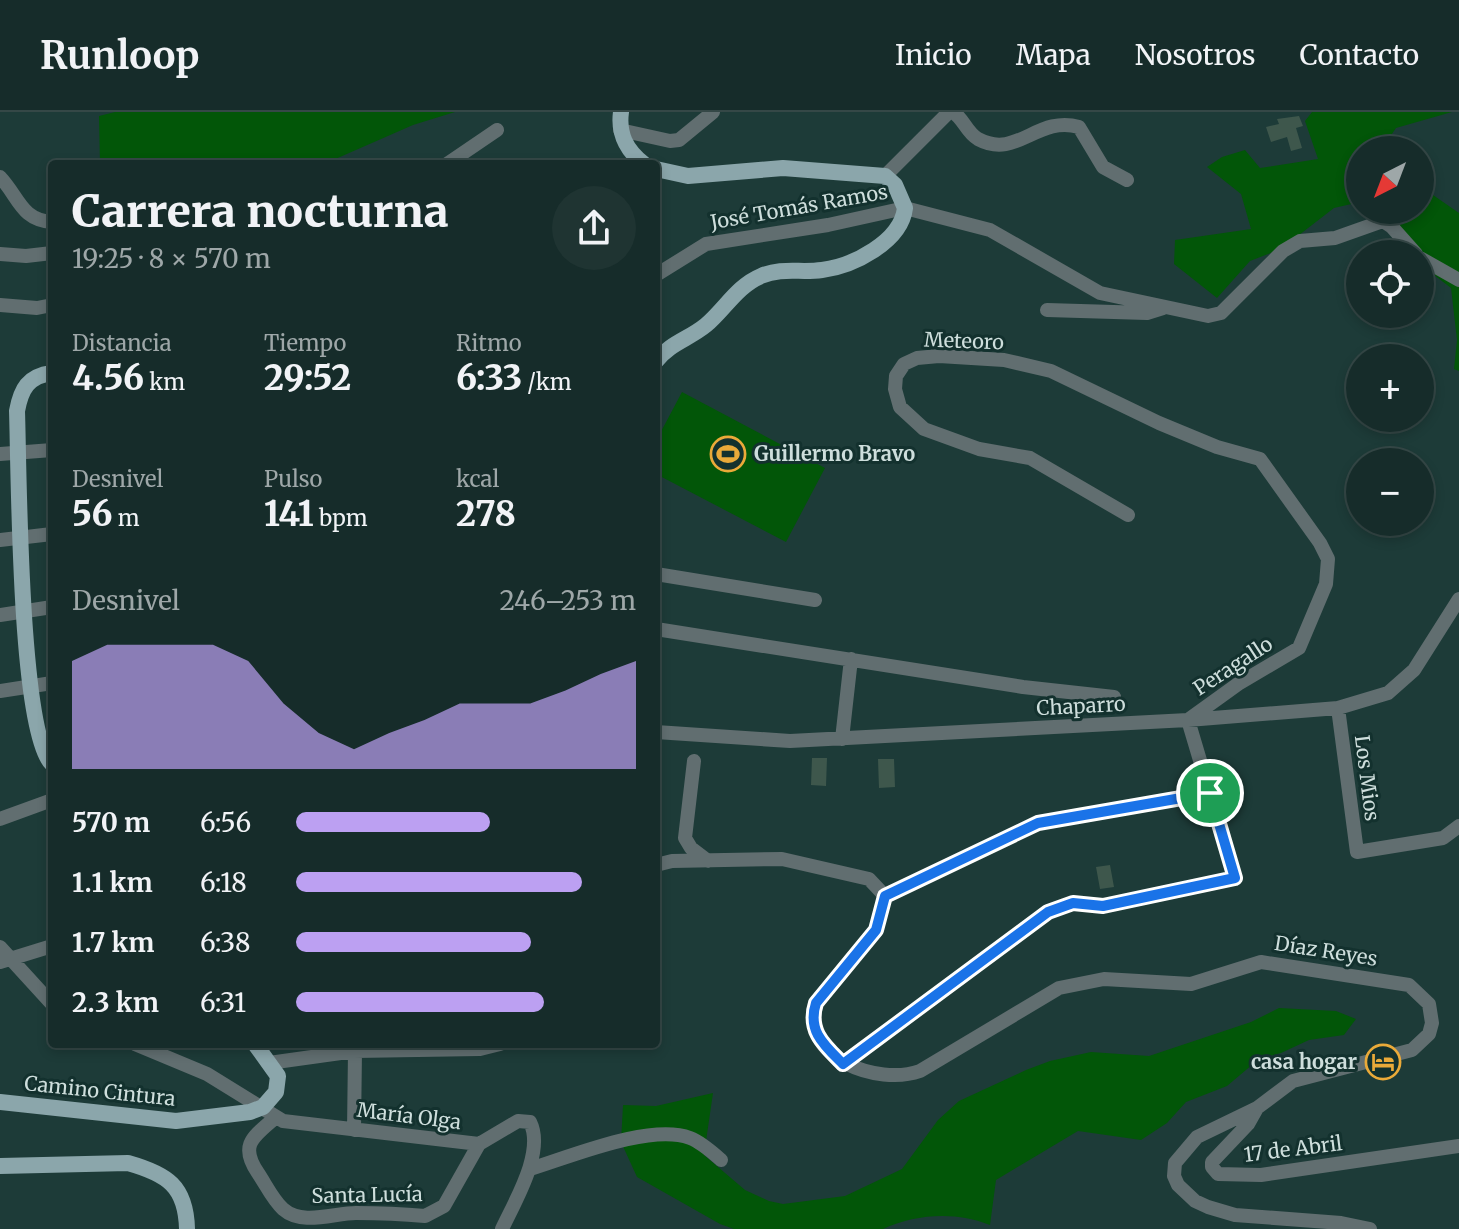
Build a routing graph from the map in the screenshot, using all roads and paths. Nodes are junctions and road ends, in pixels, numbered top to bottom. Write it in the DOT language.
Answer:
graph roads {
  1 [pos="621,112"];
  2 [pos="713,112"];
  3 [pos="951,112"];
  4 [pos="497,130"];
  5 [pos="620,130"];
  6 [pos="453,160"];
  7 [pos="640,160"];
  8 [pos="660,170"];
  9 [pos="885,176"];
  10 [pos="0,177"];
  11 [pos="1127,180"];
  12 [pos="905,208"];
  13 [pos="48,222"];
  14 [pos="1404,240"];
  15 [pos="48,253"];
  16 [pos="0,254"];
  17 [pos="1434,265"];
  18 [pos="660,273"];
  19 [pos="1459,280"];
  20 [pos="0,305"];
  21 [pos="48,306"];
  22 [pos="1163,308"];
  23 [pos="1047,310"];
  24 [pos="660,357"];
  25 [pos="48,374"];
  26 [pos="48,450"];
  27 [pos="19,453"];
  28 [pos="0,454"];
  29 [pos="1260,459"];
  30 [pos="1128,515"];
  31 [pos="48,534"];
  32 [pos="21,537"];
  33 [pos="0,540"];
  34 [pos="660,575"];
  35 [pos="1459,599"];
  36 [pos="815,600"];
  37 [pos="48,608"];
  38 [pos="24,611"];
  39 [pos="0,615"];
  40 [pos="660,630"];
  41 [pos="851,659"];
  42 [pos="48,684"];
  43 [pos="30,686"];
  44 [pos="0,691"];
  45 [pos="1114,697"];
  46 [pos="1338,708"];
  47 [pos="1188,720"];
  48 [pos="660,732"];
  49 [pos="842,739"];
  50 [pos="48,759"];
  51 [pos="694,761"];
  52 [pos="1210,793"];
  53 [pos="48,801"];
  54 [pos="0,819"];
  55 [pos="1459,826"];
  56 [pos="708,861"];
  57 [pos="660,864"];
  58 [pos="885,896"];
  59 [pos="0,947"];
  60 [pos="48,947"];
  61 [pos="7,960"];
  62 [pos="48,1000"];
  63 [pos="158,1048"];
  64 [pos="258,1048"];
  65 [pos="484,1048"];
  66 [pos="355,1051"];
  67 [pos="269,1063"];
  68 [pos="843,1064"];
  69 [pos="0,1102"];
  70 [pos="1257,1108"];
  71 [pos="269,1113"];
  72 [pos="354,1130"];
  73 [pos="479,1144"];
  74 [pos="1459,1146"];
  75 [pos="721,1160"];
  76 [pos="0,1166"];
  77 [pos="530,1169"];
  78 [pos="187,1229"];
  79 [pos="502,1229"];
  80 [pos="1370,1229"];
  1 -- 5 [label="main road"];
  2 -- 5 [label="street"];
  3 -- 9 [label="street"];
  3 -- 11 [label="street"];
  4 -- 6 [label="street"];
  5 -- 7 [label="main road"];
  8 -- 9 [label="main road"];
  9 -- 12 [label="main road"];
  10 -- 13 [label="street"];
  12 -- 18 [label="street, José Tomás Ramos"];
  12 -- 22 [label="street, José Tomás Ramos"];
  12 -- 24 [label="main road"];
  14 -- 22 [label="street, José Tomás Ramos"];
  15 -- 16 [label="street"];
  17 -- 19 [label="street, José Tomás Ramos"];
  20 -- 21 [label="street"];
  22 -- 23 [label="street"];
  25 -- 27 [label="main road"];
  26 -- 27 [label="street"];
  27 -- 28 [label="street"];
  27 -- 32 [label="main road"];
  29 -- 30 [label="street, Meteoro"];
  29 -- 47 [label="street, Peragallo"];
  31 -- 32 [label="street"];
  32 -- 33 [label="street"];
  32 -- 38 [label="main road"];
  34 -- 36 [label="street"];
  35 -- 46 [label="street, Chaparro"];
  37 -- 38 [label="street"];
  38 -- 39 [label="street"];
  38 -- 43 [label="main road"];
  40 -- 41 [label="street"];
  41 -- 45 [label="street"];
  41 -- 49 [label="street"];
  42 -- 43 [label="street"];
  43 -- 44 [label="street"];
  43 -- 50 [label="main road"];
  46 -- 47 [label="street, Chaparro"];
  46 -- 55 [label="street, Los Mios"];
  47 -- 49 [label="street, Chaparro"];
  47 -- 52 [label="street, Peragallo"];
  48 -- 49 [label="street, Chaparro"];
  51 -- 56 [label="street"];
  52 -- 58 [label="street"];
  52 -- 68 [label="street, Peragallo"];
  53 -- 54 [label="street"];
  56 -- 57 [label="street"];
  56 -- 58 [label="street"];
  58 -- 68 [label="street"];
  59 -- 61 [label="street"];
  60 -- 61 [label="street"];
  61 -- 62 [label="street"];
  63 -- 71 [label="street"];
  64 -- 67 [label="main road"];
  65 -- 66 [label="street"];
  66 -- 67 [label="street"];
  66 -- 72 [label="street"];
  67 -- 71 [label="main road"];
  68 -- 70 [label="street, Díaz Reyes"];
  69 -- 71 [label="main road, Camino Cintura"];
  70 -- 74 [label="street, 17 de Abril"];
  70 -- 80 [label="street, Díaz Reyes"];
  71 -- 72 [label="street, María Olga"];
  71 -- 73 [label="street, Santa Lucía"];
  72 -- 73 [label="street, María Olga"];
  73 -- 77 [label="street, María Olga"];
  75 -- 77 [label="street"];
  76 -- 78 [label="main road"];
  77 -- 79 [label="street, María Olga"];
}
